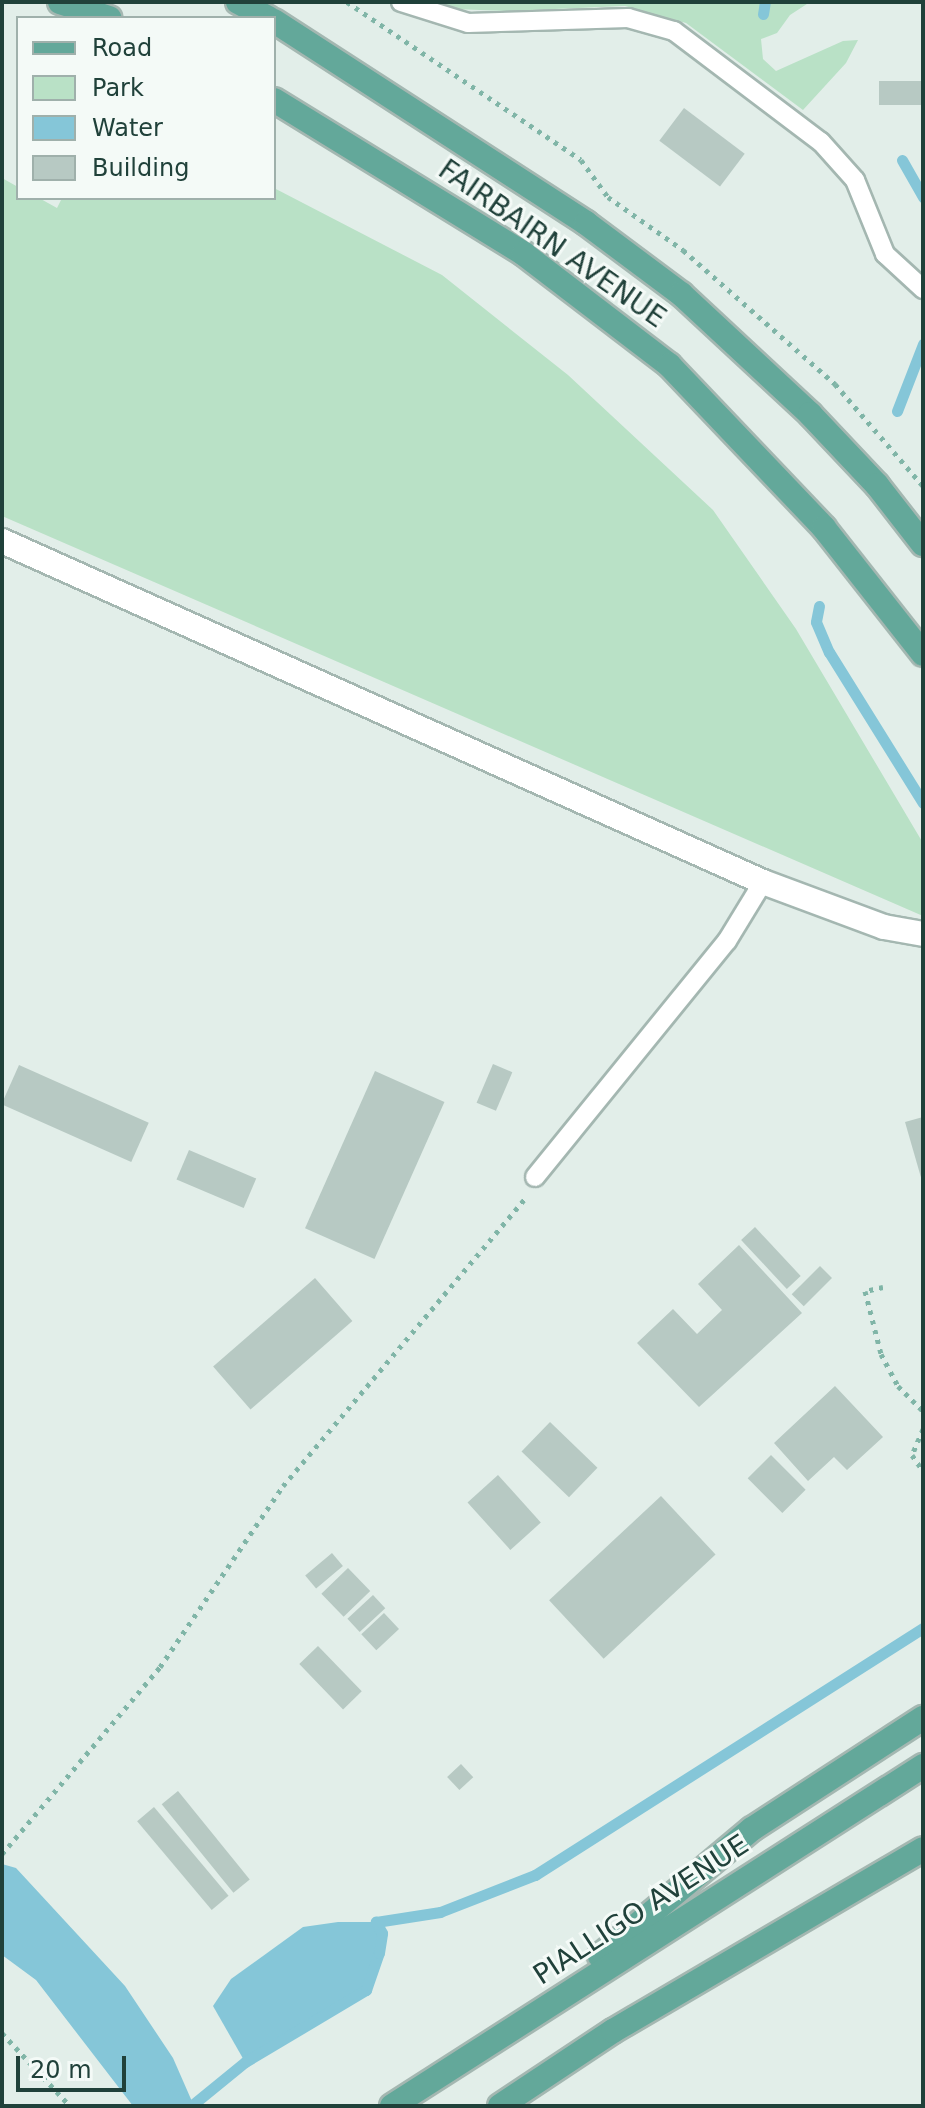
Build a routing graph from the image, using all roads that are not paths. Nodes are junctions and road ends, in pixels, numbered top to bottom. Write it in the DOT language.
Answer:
graph roads {
  1 [pos="60,2"];
  2 [pos="238,2"];
  3 [pos="401,2"];
  4 [pos="103,16"];
  5 [pos="264,16"];
  6 [pos="276,22"];
  7 [pos="276,101"];
  8 [pos="923,289"];
  9 [pos="2,541"];
  10 [pos="923,544"];
  11 [pos="923,654"];
  12 [pos="763,882"];
  13 [pos="923,934"];
  14 [pos="532,1186"];
  15 [pos="923,1718"];
  16 [pos="923,1766"];
  17 [pos="923,1849"];
  18 [pos="522,2022"];
  19 [pos="392,2106"];
  20 [pos="500,2106"];
  1 -- 4 [label="main road"];
  2 -- 5 [label="main road"];
  3 -- 8 [label="lane"];
  6 -- 10 [label="main road, FAIRBAIRN AVENUE"];
  7 -- 11 [label="main road, FAIRBAIRN AVENUE"];
  9 -- 12 [label="street"];
  12 -- 13 [label="street"];
  12 -- 14 [label="lane"];
  15 -- 18 [label="main road"];
  16 -- 18 [label="main road, PIALLIGO AVENUE"];
  17 -- 20 [label="main road"];
  18 -- 19 [label="main road, PIALLIGO AVENUE"];
}
